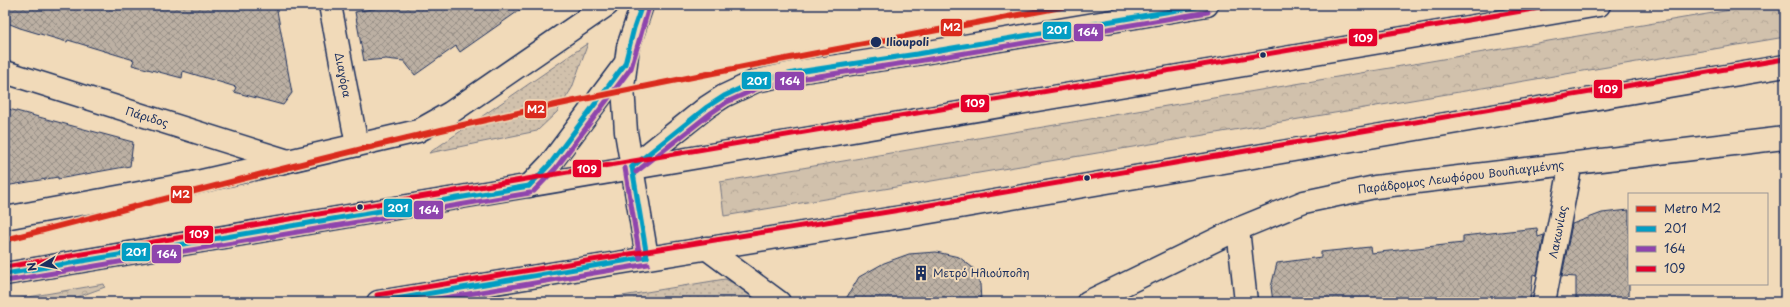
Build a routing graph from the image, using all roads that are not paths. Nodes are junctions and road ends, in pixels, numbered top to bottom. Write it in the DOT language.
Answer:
graph roads {
  1 [pos="330,5"];
  2 [pos="607,5"];
  3 [pos="642,5"];
  4 [pos="1207,5"];
  5 [pos="1599,5"];
  6 [pos="625,64"];
  7 [pos="1785,66"];
  8 [pos="5,72"];
  9 [pos="1785,138"];
  10 [pos="357,145"];
  11 [pos="288,161"];
  12 [pos="1571,163"];
  13 [pos="632,167"];
  14 [pos="529,186"];
  15 [pos="5,218"];
  16 [pos="1238,229"];
  17 [pos="706,248"];
  18 [pos="647,257"];
  19 [pos="5,274"];
  20 [pos="378,302"];
  21 [pos="779,302"];
  22 [pos="1088,302"];
  23 [pos="1246,302"];
  24 [pos="1544,302"];
  1 -- 10 [label="main road, Διαγόρα"];
  2 -- 10 [label="main road"];
  3 -- 6 [label="main road"];
  4 -- 13 [label="main road"];
  5 -- 13 [label="main road"];
  6 -- 13 [label="main road"];
  6 -- 14 [label="main road"];
  7 -- 17 [label="main road"];
  8 -- 11 [label="main road, Πάριδος"];
  9 -- 12 [label="main road, Παράδρομος Λεωφόρου Βουλιαγμένης"];
  10 -- 11 [label="main road"];
  11 -- 15 [label="main road"];
  12 -- 16 [label="main road, Παράδρομος Λεωφόρου Βουλιαγμένης"];
  12 -- 24 [label="main road, Λακωνίας"];
  13 -- 14 [label="main road"];
  13 -- 18 [label="main road"];
  14 -- 19 [label="main road"];
  16 -- 22 [label="main road, Παράδρομος Λεωφόρου Βουλιαγμένης"];
  16 -- 23 [label="main road"];
  17 -- 18 [label="main road"];
  17 -- 21 [label="main road"];
  18 -- 20 [label="main road"];
}
